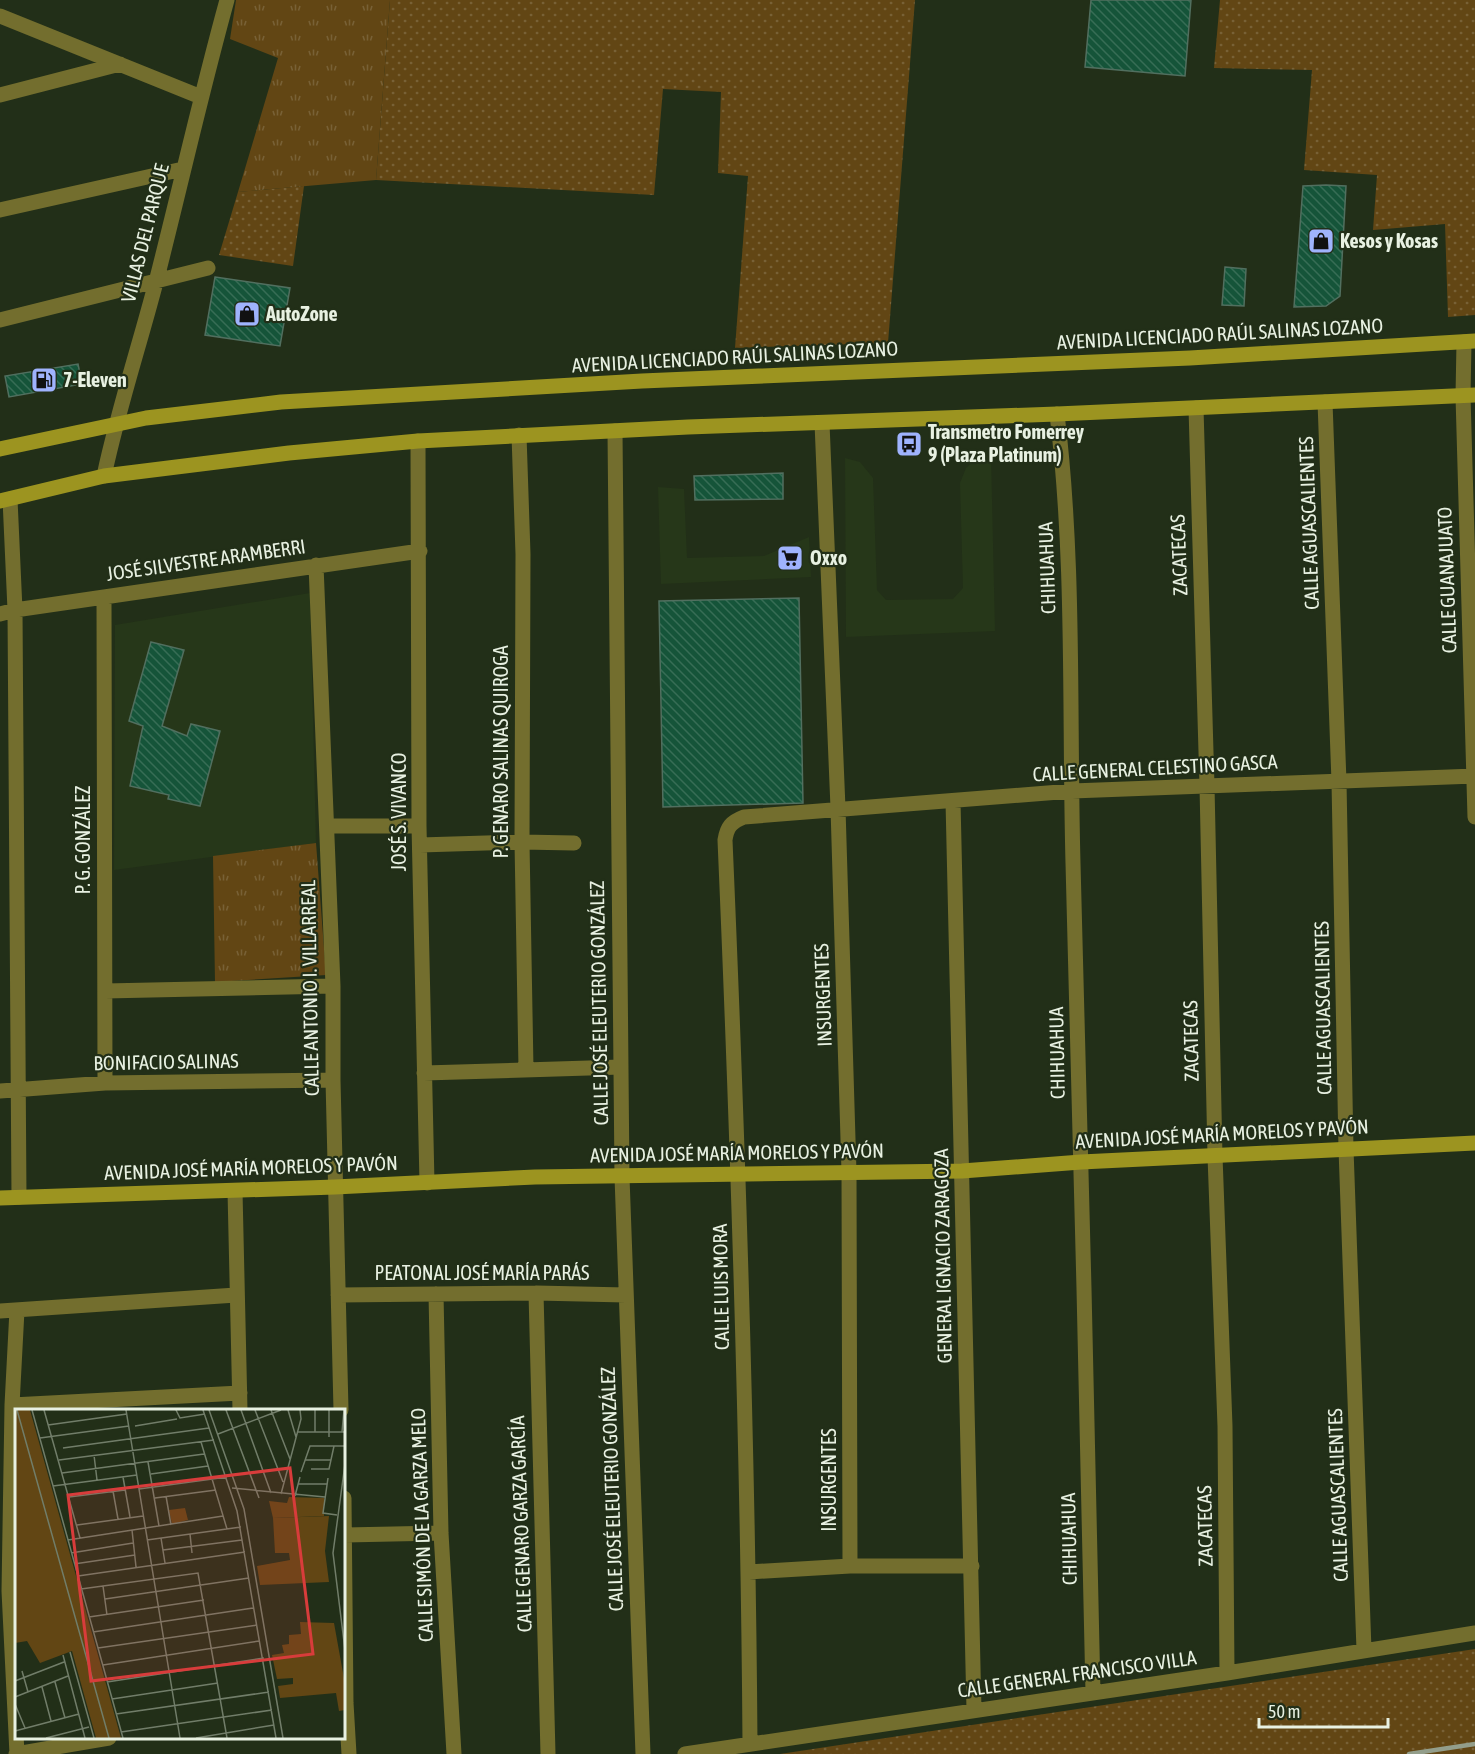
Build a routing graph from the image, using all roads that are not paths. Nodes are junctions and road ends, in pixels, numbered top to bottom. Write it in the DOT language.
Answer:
graph roads {
  1 [pos="227,0"];
  2 [pos="0,16"];
  3 [pos="120,64"];
  4 [pos="0,95"];
  5 [pos="201,97"];
  6 [pos="183,169"];
  7 [pos="0,210"];
  8 [pos="208,268"];
  9 [pos="156,283"];
  10 [pos="0,320"];
  11 [pos="1469,342"];
  12 [pos="1469,395"];
  13 [pos="1325,402"];
  14 [pos="1196,408"];
  15 [pos="1057,414"];
  16 [pos="822,423"];
  17 [pos="115,425"];
  18 [pos="615,431"];
  19 [pos="519,435"];
  20 [pos="418,441"];
  21 [pos="0,449"];
  22 [pos="104,476"];
  23 [pos="5,500"];
  24 [pos="420,551"];
  25 [pos="316,565"];
  26 [pos="104,597"];
  27 [pos="15,610"];
  28 [pos="0,614"];
  29 [pos="1474,776"];
  30 [pos="1339,782"];
  31 [pos="1207,786"];
  32 [pos="1071,791"];
  33 [pos="953,801"];
  34 [pos="838,808"];
  35 [pos="1475,817"];
  36 [pos="327,825"];
  37 [pos="419,826"];
  38 [pos="726,829"];
  39 [pos="522,842"];
  40 [pos="574,843"];
  41 [pos="420,845"];
  42 [pos="16,880"];
  43 [pos="0,881"];
  44 [pos="333,986"];
  45 [pos="105,992"];
  46 [pos="621,1067"];
  47 [pos="526,1069"];
  48 [pos="424,1073"];
  49 [pos="333,1080"];
  50 [pos="105,1083"];
  51 [pos="0,1091"];
  52 [pos="19,1091"];
  53 [pos="1475,1143"];
  54 [pos="1346,1149"];
  55 [pos="1215,1156"];
  56 [pos="1081,1162"];
  57 [pos="962,1171"];
  58 [pos="849,1172"];
  59 [pos="740,1175"];
  60 [pos="622,1177"];
  61 [pos="427,1183"];
  62 [pos="335,1187"];
  63 [pos="235,1191"];
  64 [pos="19,1197"];
  65 [pos="0,1198"];
  66 [pos="536,1293"];
  67 [pos="436,1294"];
  68 [pos="236,1295"];
  69 [pos="338,1295"];
  70 [pos="626,1295"];
  71 [pos="17,1310"];
  72 [pos="0,1311"];
  73 [pos="240,1392"];
  74 [pos="12,1405"];
  75 [pos="240,1409"];
  76 [pos="341,1409"];
  77 [pos="441,1533"];
  78 [pos="345,1535"];
  79 [pos="850,1566"];
  80 [pos="972,1566"];
  81 [pos="749,1572"];
  82 [pos="1475,1633"];
  83 [pos="1364,1650"];
  84 [pos="1227,1673"];
  85 [pos="1093,1693"];
  86 [pos="345,1703"];
  87 [pos="974,1710"];
  88 [pos="15,1713"];
  89 [pos="16,1739"];
  90 [pos="98,1739"];
  91 [pos="750,1744"];
  92 [pos="17,1754"];
  93 [pos="349,1754"];
  94 [pos="454,1754"];
  95 [pos="548,1754"];
  96 [pos="643,1754"];
  97 [pos="686,1754"];
  1 -- 5 [label="street, VILLAS DEL PARQUE"];
  2 -- 3 [label="street"];
  3 -- 4 [label="street"];
  3 -- 5 [label="street"];
  5 -- 6 [label="street, VILLAS DEL PARQUE"];
  6 -- 7 [label="street"];
  6 -- 9 [label="street, VILLAS DEL PARQUE"];
  8 -- 9 [label="street"];
  9 -- 10 [label="street"];
  9 -- 17 [label="street, VILLAS DEL PARQUE"];
  11 -- 12 [label="street, CALLE GUANAJUATO"];
  11 -- 17 [label="main road, AVENIDA LICENCIADO RAÚL SALINAS LOZANO"];
  12 -- 13 [label="main road"];
  12 -- 29 [label="street, CALLE GUANAJUATO"];
  13 -- 14 [label="main road"];
  13 -- 30 [label="street, CALLE AGUASCALIENTES"];
  14 -- 15 [label="main road"];
  14 -- 31 [label="street, ZACATECAS"];
  15 -- 16 [label="main road"];
  15 -- 32 [label="street, CHIHUAHUA"];
  16 -- 18 [label="main road"];
  16 -- 34 [label="street, INSURGENTES"];
  17 -- 21 [label="main road, AVENIDA LICENCIADO RAÚL SALINAS LOZANO"];
  17 -- 22 [label="street, VILLAS DEL PARQUE"];
  18 -- 19 [label="main road"];
  18 -- 46 [label="street, CALLE JOSÉ ELEUTERIO GONZÁLEZ"];
  19 -- 20 [label="main road"];
  19 -- 39 [label="street, P. GENARO SALINAS QUIROGA"];
  20 -- 22 [label="main road"];
  20 -- 24 [label="street, JOSÉ S. VIVANCO"];
  22 -- 23 [label="main road"];
  23 -- 27 [label="street"];
  24 -- 25 [label="street, JOSÉ SILVESTRE ARAMBERRI"];
  24 -- 37 [label="street, JOSÉ S. VIVANCO"];
  25 -- 26 [label="street, JOSÉ SILVESTRE ARAMBERRI"];
  25 -- 36 [label="street, CALLE ANTONIO I. VILLARREAL"];
  26 -- 27 [label="street, JOSÉ SILVESTRE ARAMBERRI"];
  26 -- 45 [label="street, P. G. GONZÁLEZ"];
  27 -- 28 [label="street, JOSÉ SILVESTRE ARAMBERRI"];
  27 -- 42 [label="street"];
  29 -- 30 [label="street, CALLE GENERAL CELESTINO GASCA"];
  29 -- 35 [label="street, CALLE GUANAJUATO"];
  30 -- 31 [label="street, CALLE GENERAL CELESTINO GASCA"];
  30 -- 54 [label="street, CALLE AGUASCALIENTES"];
  31 -- 32 [label="street, CALLE GENERAL CELESTINO GASCA"];
  31 -- 55 [label="street, ZACATECAS"];
  32 -- 33 [label="street, CALLE GENERAL CELESTINO GASCA"];
  32 -- 56 [label="street, CHIHUAHUA"];
  33 -- 34 [label="street, CALLE GENERAL CELESTINO GASCA"];
  33 -- 57 [label="street, GENERAL IGNACIO ZARAGOZA"];
  34 -- 38 [label="street, CALLE GENERAL CELESTINO GASCA"];
  34 -- 58 [label="street, INSURGENTES"];
  36 -- 37 [label="street"];
  36 -- 44 [label="street, CALLE ANTONIO I. VILLARREAL"];
  37 -- 41 [label="street, JOSÉ S. VIVANCO"];
  38 -- 59 [label="street, CALLE LUIS MORA"];
  39 -- 40 [label="street"];
  39 -- 41 [label="street"];
  39 -- 47 [label="street, P. GENARO SALINAS QUIROGA"];
  41 -- 48 [label="street, JOSÉ S. VIVANCO"];
  42 -- 43 [label="street"];
  42 -- 52 [label="street"];
  44 -- 45 [label="street"];
  44 -- 49 [label="street, CALLE ANTONIO I. VILLARREAL"];
  45 -- 50 [label="street, P. G. GONZÁLEZ"];
  46 -- 47 [label="street"];
  46 -- 60 [label="street, CALLE JOSÉ ELEUTERIO GONZÁLEZ"];
  47 -- 48 [label="street"];
  48 -- 61 [label="street, JOSÉ S. VIVANCO"];
  49 -- 50 [label="street, BONIFACIO SALINAS"];
  49 -- 62 [label="street, CALLE ANTONIO I. VILLARREAL"];
  50 -- 52 [label="street, BONIFACIO SALINAS"];
  51 -- 52 [label="street, BONIFACIO SALINAS"];
  52 -- 64 [label="street"];
  53 -- 54 [label="main road, AVENIDA JOSÉ MARÍA MORELOS Y PAVÓN"];
  54 -- 55 [label="main road, AVENIDA JOSÉ MARÍA MORELOS Y PAVÓN"];
  54 -- 83 [label="street, CALLE AGUASCALIENTES"];
  55 -- 56 [label="main road, AVENIDA JOSÉ MARÍA MORELOS Y PAVÓN"];
  55 -- 84 [label="street, ZACATECAS"];
  56 -- 57 [label="main road, AVENIDA JOSÉ MARÍA MORELOS Y PAVÓN"];
  56 -- 85 [label="street, CHIHUAHUA"];
  57 -- 58 [label="main road, AVENIDA JOSÉ MARÍA MORELOS Y PAVÓN"];
  57 -- 80 [label="street, GENERAL IGNACIO ZARAGOZA"];
  58 -- 59 [label="main road, AVENIDA JOSÉ MARÍA MORELOS Y PAVÓN"];
  58 -- 79 [label="street, INSURGENTES"];
  59 -- 60 [label="main road, AVENIDA JOSÉ MARÍA MORELOS Y PAVÓN"];
  59 -- 81 [label="street, CALLE LUIS MORA"];
  60 -- 61 [label="main road, AVENIDA JOSÉ MARÍA MORELOS Y PAVÓN"];
  60 -- 70 [label="street, CALLE JOSÉ ELEUTERIO GONZÁLEZ"];
  61 -- 62 [label="main road, AVENIDA JOSÉ MARÍA MORELOS Y PAVÓN"];
  62 -- 63 [label="main road, AVENIDA JOSÉ MARÍA MORELOS Y PAVÓN"];
  62 -- 69 [label="street, CALLE ANTONIO I. VILLARREAL"];
  63 -- 64 [label="main road, AVENIDA JOSÉ MARÍA MORELOS Y PAVÓN"];
  63 -- 68 [label="street"];
  64 -- 65 [label="main road, AVENIDA JOSÉ MARÍA MORELOS Y PAVÓN"];
  66 -- 67 [label="street, PEATONAL JOSÉ MARÍA PARÁS"];
  66 -- 70 [label="street, PEATONAL JOSÉ MARÍA PARÁS"];
  66 -- 95 [label="street, CALLE GENARO GARZA GARCÍA"];
  67 -- 69 [label="street, PEATONAL JOSÉ MARÍA PARÁS"];
  67 -- 77 [label="street, CALLE SIMÓN DE LA GARZA MELO"];
  68 -- 71 [label="street"];
  68 -- 73 [label="street"];
  69 -- 76 [label="street, CALLE ANTONIO I. VILLARREAL"];
  70 -- 96 [label="street, CALLE JOSÉ ELEUTERIO GONZÁLEZ"];
  71 -- 72 [label="street"];
  71 -- 74 [label="street"];
  73 -- 74 [label="street"];
  73 -- 75 [label="street"];
  74 -- 88 [label="street"];
  77 -- 78 [label="street"];
  77 -- 94 [label="street, CALLE SIMÓN DE LA GARZA MELO"];
  78 -- 86 [label="street"];
  79 -- 80 [label="street"];
  79 -- 81 [label="street"];
  80 -- 87 [label="street, GENERAL IGNACIO ZARAGOZA"];
  81 -- 91 [label="street, CALLE LUIS MORA"];
  82 -- 83 [label="street, CALLE GENERAL FRANCISCO VILLA"];
  83 -- 84 [label="street, CALLE GENERAL FRANCISCO VILLA"];
  84 -- 85 [label="street, CALLE GENERAL FRANCISCO VILLA"];
  85 -- 87 [label="street, CALLE GENERAL FRANCISCO VILLA"];
  86 -- 93 [label="street"];
  87 -- 91 [label="street, CALLE GENERAL FRANCISCO VILLA"];
  89 -- 92 [label="street"];
  90 -- 92 [label="street"];
  91 -- 97 [label="street, CALLE GENERAL FRANCISCO VILLA"];
}
